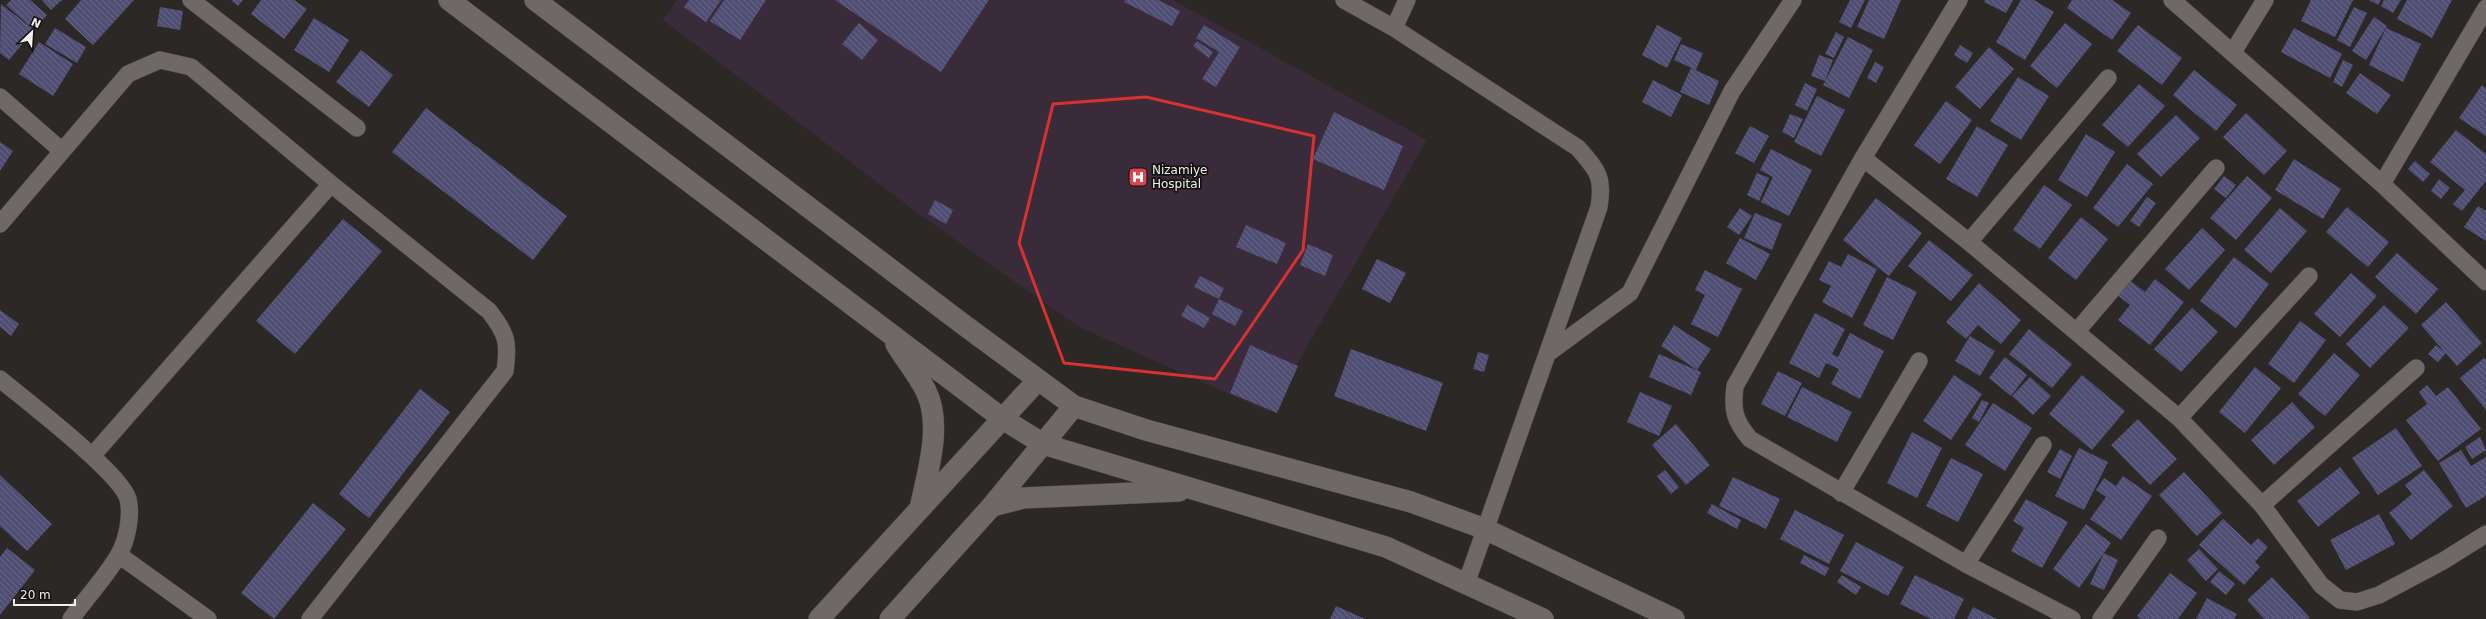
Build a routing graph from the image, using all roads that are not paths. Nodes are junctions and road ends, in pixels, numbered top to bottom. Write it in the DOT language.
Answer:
graph roads {
  1 [pos="191,0"];
  2 [pos="450,0"];
  3 [pos="535,0"];
  4 [pos="1344,0"];
  5 [pos="1407,0"];
  6 [pos="1793,0"];
  7 [pos="1959,0"];
  8 [pos="2172,0"];
  9 [pos="2265,0"];
  10 [pos="2486,8"];
  11 [pos="1394,28"];
  12 [pos="2233,52"];
  13 [pos="2108,78"];
  14 [pos="0,97"];
  15 [pos="357,128"];
  16 [pos="62,151"];
  17 [pos="1863,158"];
  18 [pos="2216,168"];
  19 [pos="332,184"];
  20 [pos="2382,184"];
  21 [pos="0,224"];
  22 [pos="1969,242"];
  23 [pos="2309,276"];
  24 [pos="2486,282"];
  25 [pos="2077,331"];
  26 [pos="888,332"];
  27 [pos="1547,354"];
  28 [pos="1918,361"];
  29 [pos="2416,368"];
  30 [pos="0,379"];
  31 [pos="1038,380"];
  32 [pos="1074,406"];
  33 [pos="2179,418"];
  34 [pos="1003,419"];
  35 [pos="1043,444"];
  36 [pos="2043,445"];
  37 [pos="92,456"];
  38 [pos="1194,490"];
  39 [pos="1841,493"];
  40 [pos="2262,505"];
  41 [pos="992,506"];
  42 [pos="920,509"];
  43 [pos="1485,529"];
  44 [pos="2486,534"];
  45 [pos="2158,538"];
  46 [pos="119,555"];
  47 [pos="1966,564"];
  48 [pos="1466,584"];
  49 [pos="71,619"];
  50 [pos="208,619"];
  51 [pos="310,619"];
  52 [pos="819,619"];
  53 [pos="890,619"];
  54 [pos="1542,619"];
  55 [pos="1674,619"];
  56 [pos="2072,619"];
  57 [pos="2101,619"];
  1 -- 15 [label="street"];
  2 -- 26 [label="street"];
  3 -- 31 [label="street"];
  4 -- 11 [label="street"];
  5 -- 11 [label="street"];
  6 -- 27 [label="street"];
  7 -- 17 [label="street"];
  8 -- 12 [label="street"];
  9 -- 12 [label="street"];
  10 -- 20 [label="street"];
  11 -- 27 [label="street"];
  12 -- 20 [label="street"];
  13 -- 22 [label="street"];
  14 -- 16 [label="street"];
  16 -- 19 [label="street"];
  16 -- 21 [label="street"];
  17 -- 22 [label="street"];
  17 -- 39 [label="street"];
  18 -- 25 [label="street"];
  19 -- 37 [label="street"];
  19 -- 51 [label="street"];
  20 -- 24 [label="street"];
  22 -- 25 [label="street"];
  23 -- 33 [label="street"];
  25 -- 33 [label="street"];
  26 -- 34 [label="street"];
  26 -- 42 [label="street"];
  27 -- 43 [label="street"];
  28 -- 39 [label="street"];
  29 -- 40 [label="street"];
  30 -- 37 [label="street"];
  31 -- 32 [label="street"];
  31 -- 34 [label="street"];
  32 -- 35 [label="street"];
  32 -- 43 [label="street"];
  33 -- 40 [label="street"];
  34 -- 35 [label="street"];
  34 -- 42 [label="street"];
  35 -- 38 [label="street"];
  35 -- 41 [label="street"];
  36 -- 47 [label="street"];
  37 -- 46 [label="street"];
  38 -- 41 [label="street"];
  38 -- 48 [label="street"];
  39 -- 47 [label="street"];
  40 -- 44 [label="street"];
  41 -- 53 [label="street"];
  42 -- 52 [label="street"];
  43 -- 48 [label="street"];
  43 -- 55 [label="street"];
  45 -- 57 [label="street"];
  46 -- 49 [label="street"];
  46 -- 50 [label="street"];
  47 -- 56 [label="street"];
  48 -- 54 [label="street"];
}
